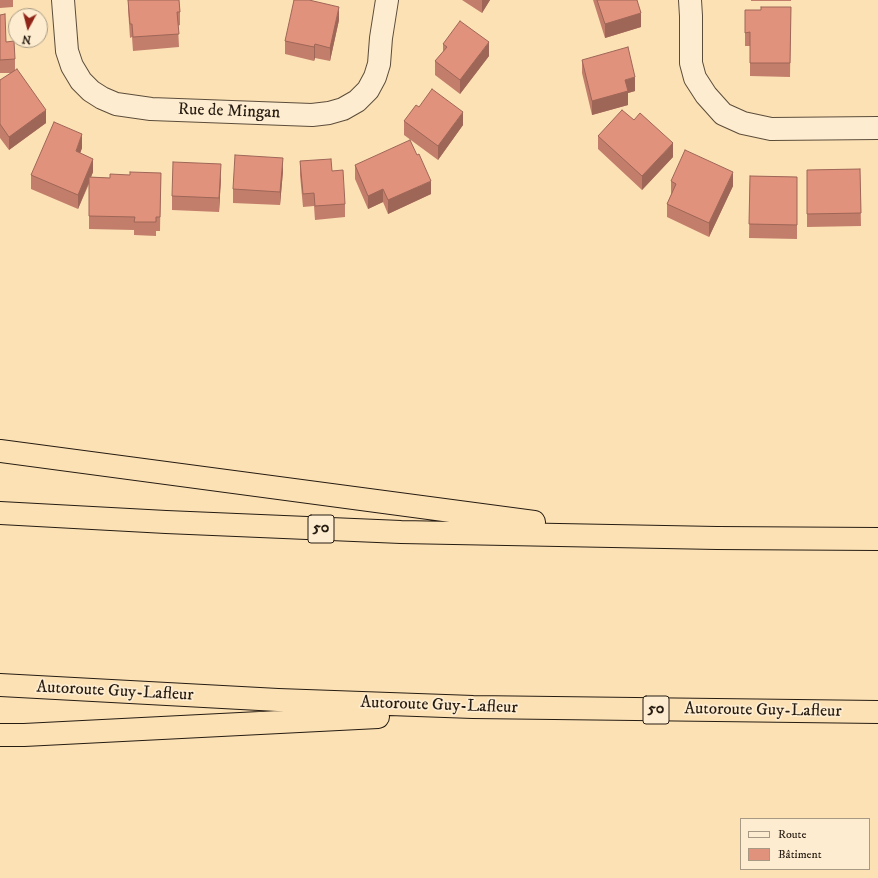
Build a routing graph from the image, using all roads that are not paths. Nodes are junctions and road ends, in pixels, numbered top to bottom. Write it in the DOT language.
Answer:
graph roads {
  1 [pos="63,0"];
  2 [pos="387,0"];
  3 [pos="690,0"];
  4 [pos="878,128"];
  5 [pos="0,451"];
  6 [pos="0,513"];
  7 [pos="642,537"];
  8 [pos="878,539"];
  9 [pos="0,685"];
  10 [pos="536,708"];
  11 [pos="878,712"];
  12 [pos="0,735"];
  1 -- 2 [label="street, Rue de Mingan"];
  3 -- 4 [label="street"];
  5 -- 7 [label="highway"];
  6 -- 7 [label="highway, 50"];
  7 -- 8 [label="highway, 50"];
  9 -- 10 [label="highway, Autoroute Guy-Lafleur / 50"];
  10 -- 11 [label="highway, Autoroute Guy-Lafleur / 50"];
  10 -- 12 [label="highway"];
}
